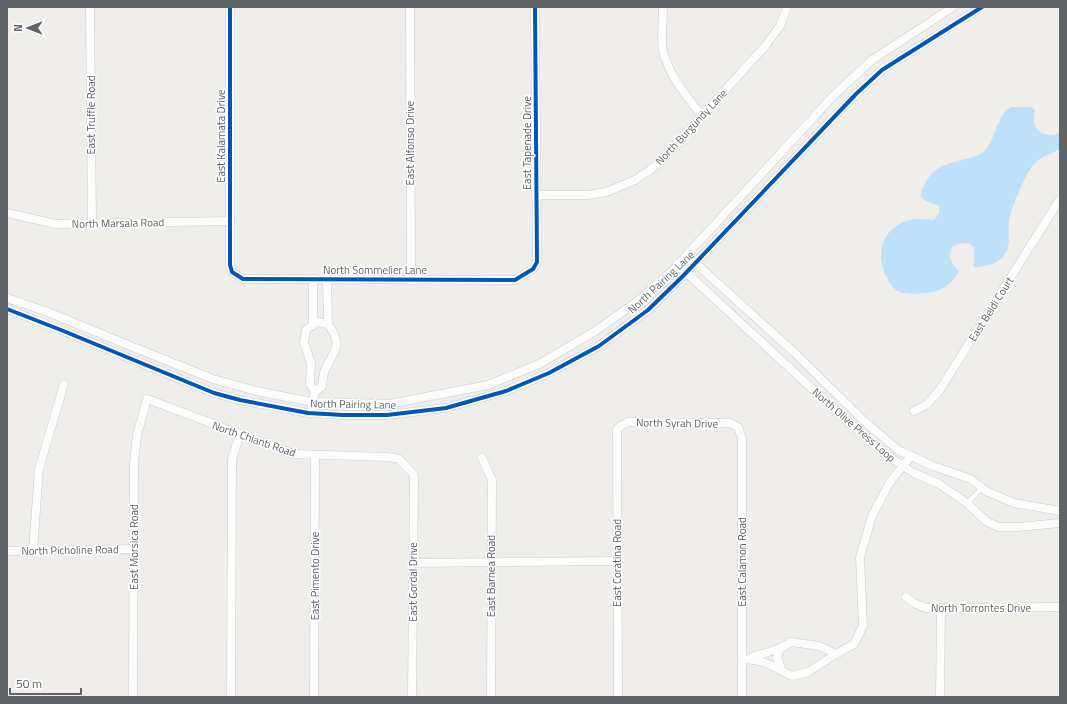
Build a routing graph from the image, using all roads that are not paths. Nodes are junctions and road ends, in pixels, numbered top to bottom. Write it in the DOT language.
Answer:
graph roads {
  1 [pos="90,7"];
  2 [pos="230,7"];
  3 [pos="410,7"];
  4 [pos="535,7"];
  5 [pos="663,7"];
  6 [pos="787,7"];
  7 [pos="953,7"];
  8 [pos="982,7"];
  9 [pos="702,116"];
  10 [pos="536,195"];
  11 [pos="1060,199"];
  12 [pos="7,213"];
  13 [pos="230,221"];
  14 [pos="92,224"];
  15 [pos="686,255"];
  16 [pos="695,263"];
  17 [pos="677,264"];
  18 [pos="230,265"];
  19 [pos="686,272"];
  20 [pos="526,275"];
  21 [pos="313,279"];
  22 [pos="327,279"];
  23 [pos="411,280"];
  24 [pos="7,298"];
  25 [pos="7,309"];
  26 [pos="328,324"];
  27 [pos="313,325"];
  28 [pos="83,326"];
  29 [pos="78,337"];
  30 [pos="64,384"];
  31 [pos="315,392"];
  32 [pos="147,399"];
  33 [pos="312,402"];
  34 [pos="914,411"];
  35 [pos="311,413"];
  36 [pos="738,427"];
  37 [pos="617,429"];
  38 [pos="240,434"];
  39 [pos="893,446"];
  40 [pos="885,454"];
  41 [pos="315,455"];
  42 [pos="911,456"];
  43 [pos="482,458"];
  44 [pos="903,466"];
  45 [pos="409,469"];
  46 [pos="982,488"];
  47 [pos="967,503"];
  48 [pos="1060,511"];
  49 [pos="1060,523"];
  50 [pos="134,549"];
  51 [pos="7,551"];
  52 [pos="33,551"];
  53 [pos="617,561"];
  54 [pos="491,562"];
  55 [pos="413,563"];
  56 [pos="906,596"];
  57 [pos="1060,607"];
  58 [pos="941,608"];
  59 [pos="780,648"];
  60 [pos="836,654"];
  61 [pos="742,659"];
  62 [pos="782,671"];
  63 [pos="133,697"];
  64 [pos="231,697"];
  65 [pos="314,697"];
  66 [pos="412,697"];
  67 [pos="491,697"];
  68 [pos="618,697"];
  69 [pos="742,697"];
  70 [pos="940,697"];
  1 -- 14 [label="street, East Truffle Road"];
  2 -- 13 [label="street, East Kalamata Drive"];
  3 -- 23 [label="street, East Alfonso Drive"];
  4 -- 10 [label="street, East Tapenade Drive"];
  5 -- 9 [label="street"];
  6 -- 9 [label="street, North Burgundy Lane"];
  7 -- 15 [label="street, North Pairing Lane"];
  8 -- 16 [label="street, North Pairing Lane"];
  9 -- 10 [label="street, North Burgundy Lane"];
  10 -- 20 [label="street, East Tapenade Drive"];
  11 -- 34 [label="street, East Beldi Court"];
  12 -- 14 [label="street, North Marsala Road"];
  13 -- 14 [label="street, North Marsala Road"];
  13 -- 18 [label="street, East Kalamata Drive"];
  15 -- 16 [label="street, North Olive Press Loop"];
  15 -- 17 [label="street, North Pairing Lane"];
  16 -- 19 [label="street, North Pairing Lane"];
  16 -- 39 [label="street, North Olive Press Loop"];
  17 -- 19 [label="street, North Olive Press Loop"];
  17 -- 33 [label="street, North Pairing Lane"];
  18 -- 21 [label="street, North Sommelier Lane"];
  19 -- 35 [label="street, North Pairing Lane"];
  19 -- 40 [label="street, North Olive Press Loop"];
  20 -- 23 [label="street, North Sommelier Lane"];
  21 -- 22 [label="street, North Sommelier Lane"];
  21 -- 27 [label="street"];
  22 -- 23 [label="street, North Sommelier Lane"];
  22 -- 26 [label="street"];
  24 -- 28 [label="street, North Pairing Lane"];
  25 -- 29 [label="street, North Pairing Lane"];
  26 -- 27 [label="street"];
  26 -- 31 [label="street"];
  27 -- 31 [label="street"];
  28 -- 29 [label="lane"];
  28 -- 33 [label="street, North Pairing Lane"];
  29 -- 35 [label="street, North Pairing Lane"];
  30 -- 52 [label="street"];
  31 -- 33 [label="street"];
  32 -- 38 [label="street, North Chianti Road"];
  32 -- 50 [label="street, East Morsica Road"];
  33 -- 35 [label="street"];
  36 -- 37 [label="street, North Syrah Drive"];
  36 -- 61 [label="street, East Calamon Road"];
  37 -- 53 [label="street, East Coratina Road"];
  38 -- 41 [label="street, North Chianti Road"];
  38 -- 64 [label="street"];
  39 -- 40 [label="lane"];
  39 -- 42 [label="street, North Olive Press Loop"];
  40 -- 44 [label="street, North Olive Press Loop"];
  41 -- 45 [label="street, North Chianti Road"];
  41 -- 65 [label="street, East Pimento Drive"];
  42 -- 44 [label="street"];
  42 -- 46 [label="street, North Olive Press Loop"];
  43 -- 54 [label="street, East Barnea Road"];
  44 -- 47 [label="street, North Olive Press Loop"];
  44 -- 60 [label="street"];
  45 -- 55 [label="street, East Gordal Drive"];
  46 -- 47 [label="lane"];
  46 -- 48 [label="street, North Olive Press Loop"];
  47 -- 49 [label="street, North Olive Press Loop"];
  50 -- 52 [label="street, North Picholine Road"];
  50 -- 63 [label="street, East Morsica Road"];
  51 -- 52 [label="street, North Picholine Road"];
  53 -- 54 [label="street"];
  53 -- 68 [label="street, East Coratina Road"];
  54 -- 55 [label="street"];
  54 -- 67 [label="street, East Barnea Road"];
  55 -- 66 [label="street, East Gordal Drive"];
  56 -- 58 [label="street, North Torrontes Drive"];
  57 -- 58 [label="street, North Torrontes Drive"];
  58 -- 70 [label="street"];
  59 -- 60 [label="street"];
  59 -- 61 [label="street"];
  59 -- 62 [label="street"];
  60 -- 62 [label="street"];
  61 -- 62 [label="street"];
  61 -- 69 [label="street, East Calamon Road"];
}
